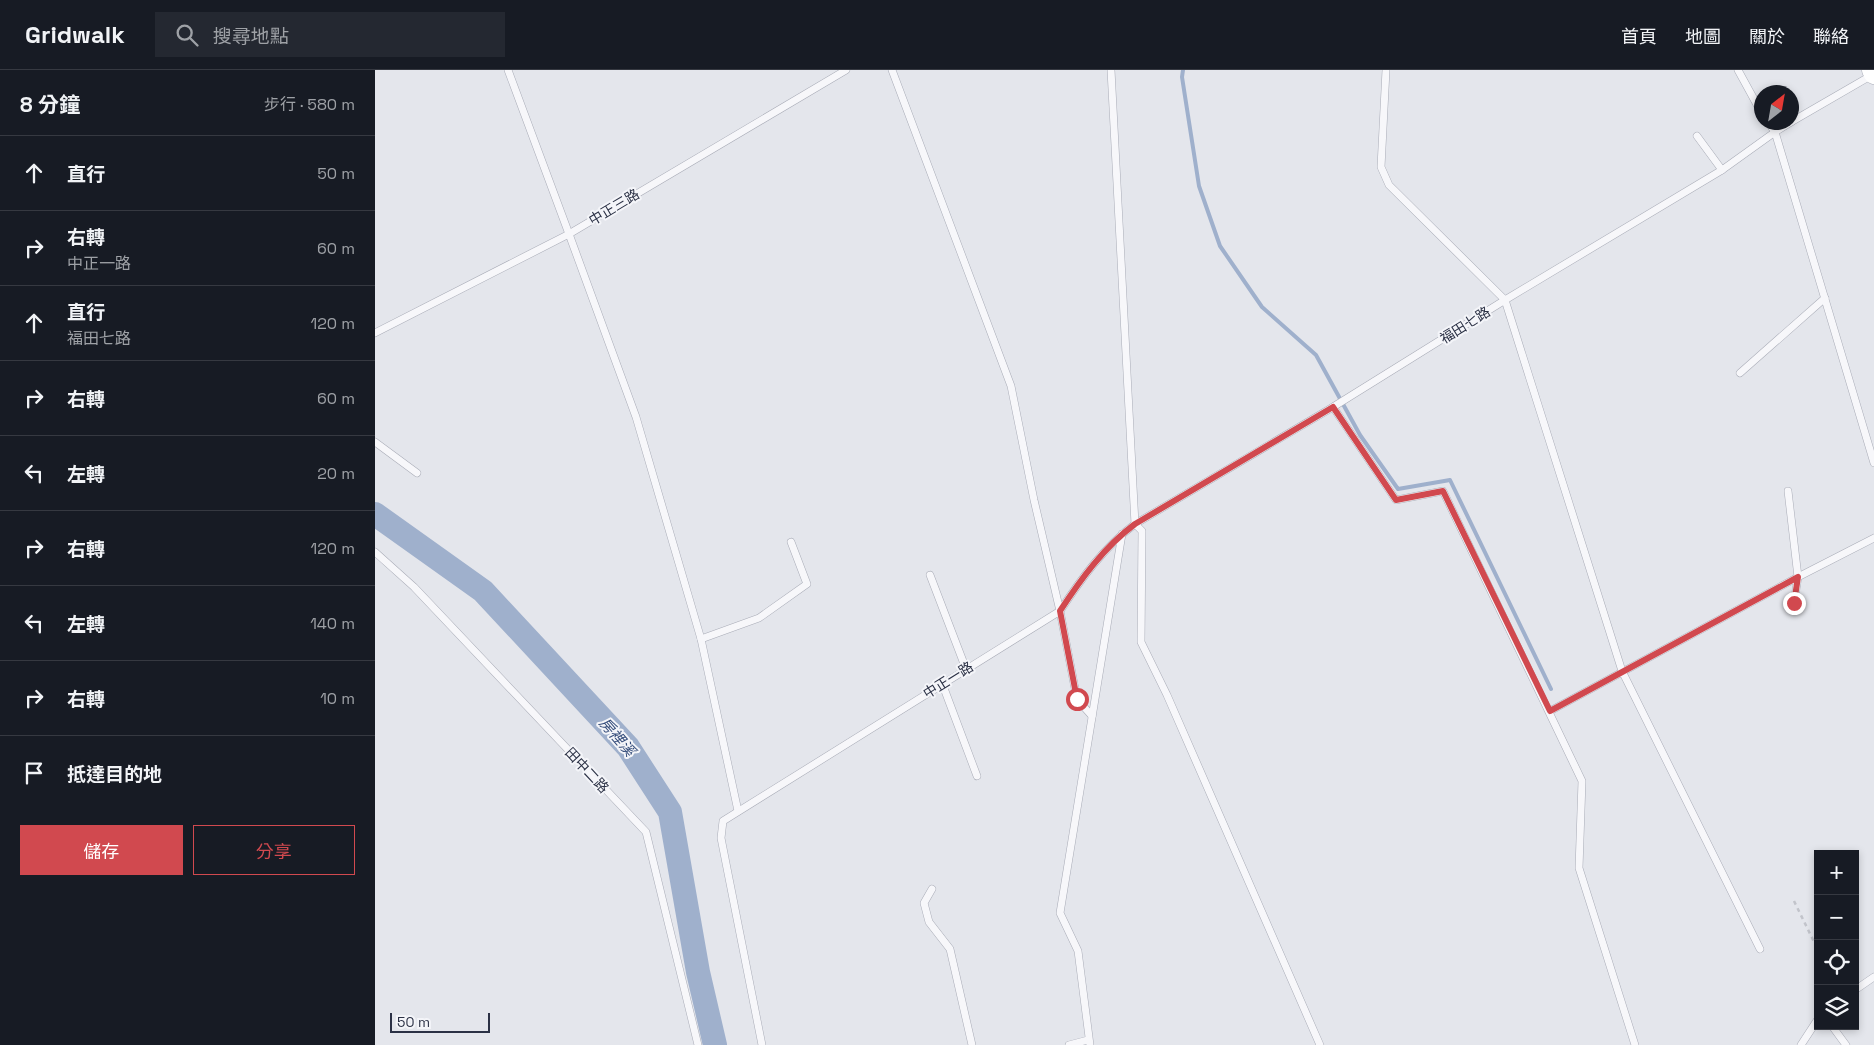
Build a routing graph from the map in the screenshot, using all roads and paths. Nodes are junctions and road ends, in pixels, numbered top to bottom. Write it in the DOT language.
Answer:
graph roads {
  1 [pos="507,70"];
  2 [pos="846,70"];
  3 [pos="892,70"];
  4 [pos="1111,70"];
  5 [pos="1386,70"];
  6 [pos="1738,70"];
  7 [pos="1872,70"];
  8 [pos="1874,74"];
  9 [pos="1754,99"];
  10 [pos="1799,117"];
  11 [pos="1778,130"];
  12 [pos="1775,132"];
  13 [pos="1697,136"];
  14 [pos="1722,170"];
  15 [pos="569,234"];
  16 [pos="1825,298"];
  17 [pos="1505,300"];
  18 [pos="375,334"];
  19 [pos="1740,373"];
  20 [pos="1333,407"];
  21 [pos="375,442"];
  22 [pos="1874,463"];
  23 [pos="417,473"];
  24 [pos="1788,492"];
  25 [pos="1135,524"];
  26 [pos="1122,534"];
  27 [pos="1874,538"];
  28 [pos="791,542"];
  29 [pos="375,552"];
  30 [pos="930,575"];
  31 [pos="1798,577"];
  32 [pos="1794,603"];
  33 [pos="1060,611"];
  34 [pos="701,639"];
  35 [pos="966,669"];
  36 [pos="1622,671"];
  37 [pos="942,683"];
  38 [pos="1550,711"];
  39 [pos="1092,716"];
  40 [pos="977,776"];
  41 [pos="738,810"];
  42 [pos="932,889"];
  43 [pos="1794,901"];
  44 [pos="1814,942"];
  45 [pos="1760,949"];
  46 [pos="1874,977"];
  47 [pos="1859,987"];
  48 [pos="1814,1025"];
  49 [pos="1835,1030"];
  50 [pos="1089,1043"];
  51 [pos="698,1045"];
  52 [pos="762,1045"];
  53 [pos="972,1045"];
  54 [pos="1069,1045"];
  55 [pos="1320,1045"];
  56 [pos="1635,1045"];
  57 [pos="1801,1045"];
  58 [pos="1846,1045"];
  1 -- 15 [label="lane"];
  2 -- 15 [label="lane, 中正三路"];
  3 -- 33 [label="lane"];
  4 -- 25 [label="lane"];
  5 -- 17 [label="lane"];
  6 -- 9 [label="lane"];
  7 -- 8 [label="main road"];
  8 -- 10 [label="lane, 福田七路"];
  11 -- 12 [label="lane, 福田七路"];
  12 -- 14 [label="lane, 福田七路"];
  12 -- 16 [label="lane"];
  13 -- 14 [label="lane"];
  14 -- 17 [label="lane, 福田七路"];
  15 -- 18 [label="lane, 中正三路"];
  15 -- 34 [label="lane"];
  16 -- 19 [label="lane"];
  16 -- 22 [label="lane"];
  17 -- 20 [label="lane, 福田七路"];
  17 -- 36 [label="lane"];
  20 -- 25 [label="lane, 福田七路"];
  20 -- 38 [label="lane"];
  21 -- 23 [label="lane"];
  24 -- 31 [label="lane"];
  25 -- 26 [label="lane, 中正一路"];
  25 -- 55 [label="lane"];
  26 -- 33 [label="lane, 中正一路"];
  26 -- 39 [label="lane"];
  27 -- 31 [label="lane"];
  28 -- 34 [label="lane"];
  29 -- 51 [label="lane, 田中二路"];
  30 -- 35 [label="lane"];
  31 -- 32 [label="lane"];
  31 -- 36 [label="lane"];
  33 -- 35 [label="lane, 中正一路"];
  33 -- 39 [label="lane"];
  34 -- 41 [label="lane"];
  35 -- 37 [label="lane, 中正一路"];
  36 -- 38 [label="lane"];
  36 -- 45 [label="lane"];
  37 -- 40 [label="lane"];
  37 -- 41 [label="lane, 中正一路"];
  38 -- 56 [label="lane"];
  39 -- 50 [label="lane"];
  41 -- 52 [label="lane, 中正一路"];
  42 -- 53 [label="lane"];
  43 -- 44 [label="path"];
  46 -- 47 [label="lane"];
  48 -- 57 [label="lane"];
  49 -- 58 [label="lane"];
  50 -- 54 [label="lane"];
}
